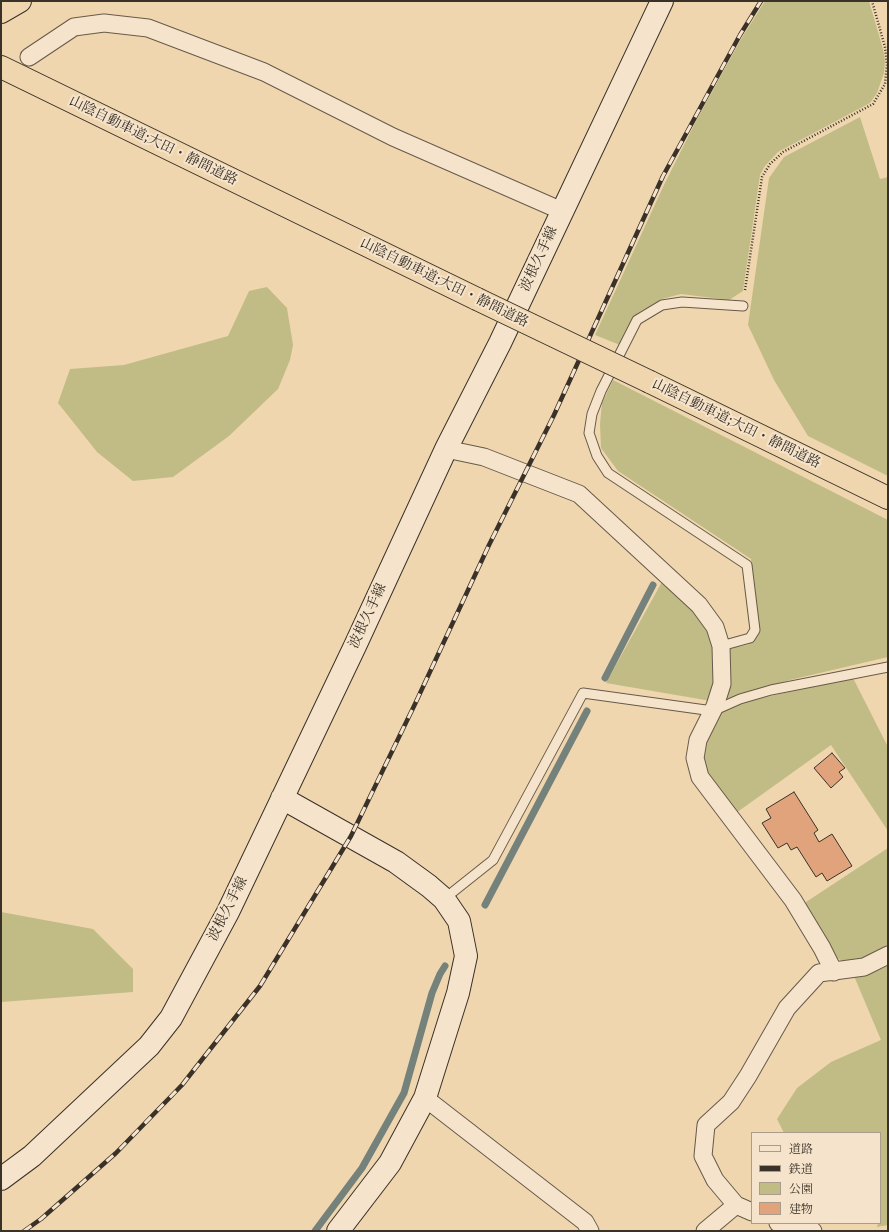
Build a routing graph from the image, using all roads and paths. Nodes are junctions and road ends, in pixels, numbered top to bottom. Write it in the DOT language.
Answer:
graph roads {
  1 [pos="20,1"];
  2 [pos="662,1"];
  3 [pos="872,1"];
  4 [pos="1,12"];
  5 [pos="29,57"];
  6 [pos="1,66"];
  7 [pos="562,211"];
  8 [pos="743,306"];
  9 [pos="446,449"];
  10 [pos="888,498"];
  11 [pos="721,646"];
  12 [pos="888,667"];
  13 [pos="713,711"];
  14 [pos="282,798"];
  15 [pos="444,899"];
  16 [pos="888,955"];
  17 [pos="834,972"];
  18 [pos="425,1098"];
  19 [pos="1,1178"];
  20 [pos="736,1205"];
  21 [pos="751,1212"];
  22 [pos="780,1224"];
  23 [pos="338,1231"];
  24 [pos="590,1231"];
  25 [pos="705,1231"];
  26 [pos="812,1231"];
  1 -- 4 [label="highway"];
  2 -- 7 [label="main road, 波根久手線"];
  3 -- 8 [label="path"];
  5 -- 7 [label="street"];
  6 -- 10 [label="highway, 山陰自動車道;大田・静間道路, bridge"];
  7 -- 9 [label="main road, 波根久手線"];
  8 -- 11 [label="lane"];
  9 -- 11 [label="street"];
  9 -- 14 [label="main road, 波根久手線"];
  11 -- 13 [label="street"];
  12 -- 13 [label="lane"];
  13 -- 15 [label="lane"];
  13 -- 17 [label="street"];
  14 -- 15 [label="main road"];
  14 -- 19 [label="main road, 波根久手線"];
  15 -- 18 [label="main road"];
  16 -- 17 [label="street"];
  17 -- 20 [label="street"];
  18 -- 23 [label="main road"];
  18 -- 24 [label="street"];
  20 -- 21 [label="street"];
  20 -- 25 [label="street"];
  22 -- 26 [label="street"];
}
